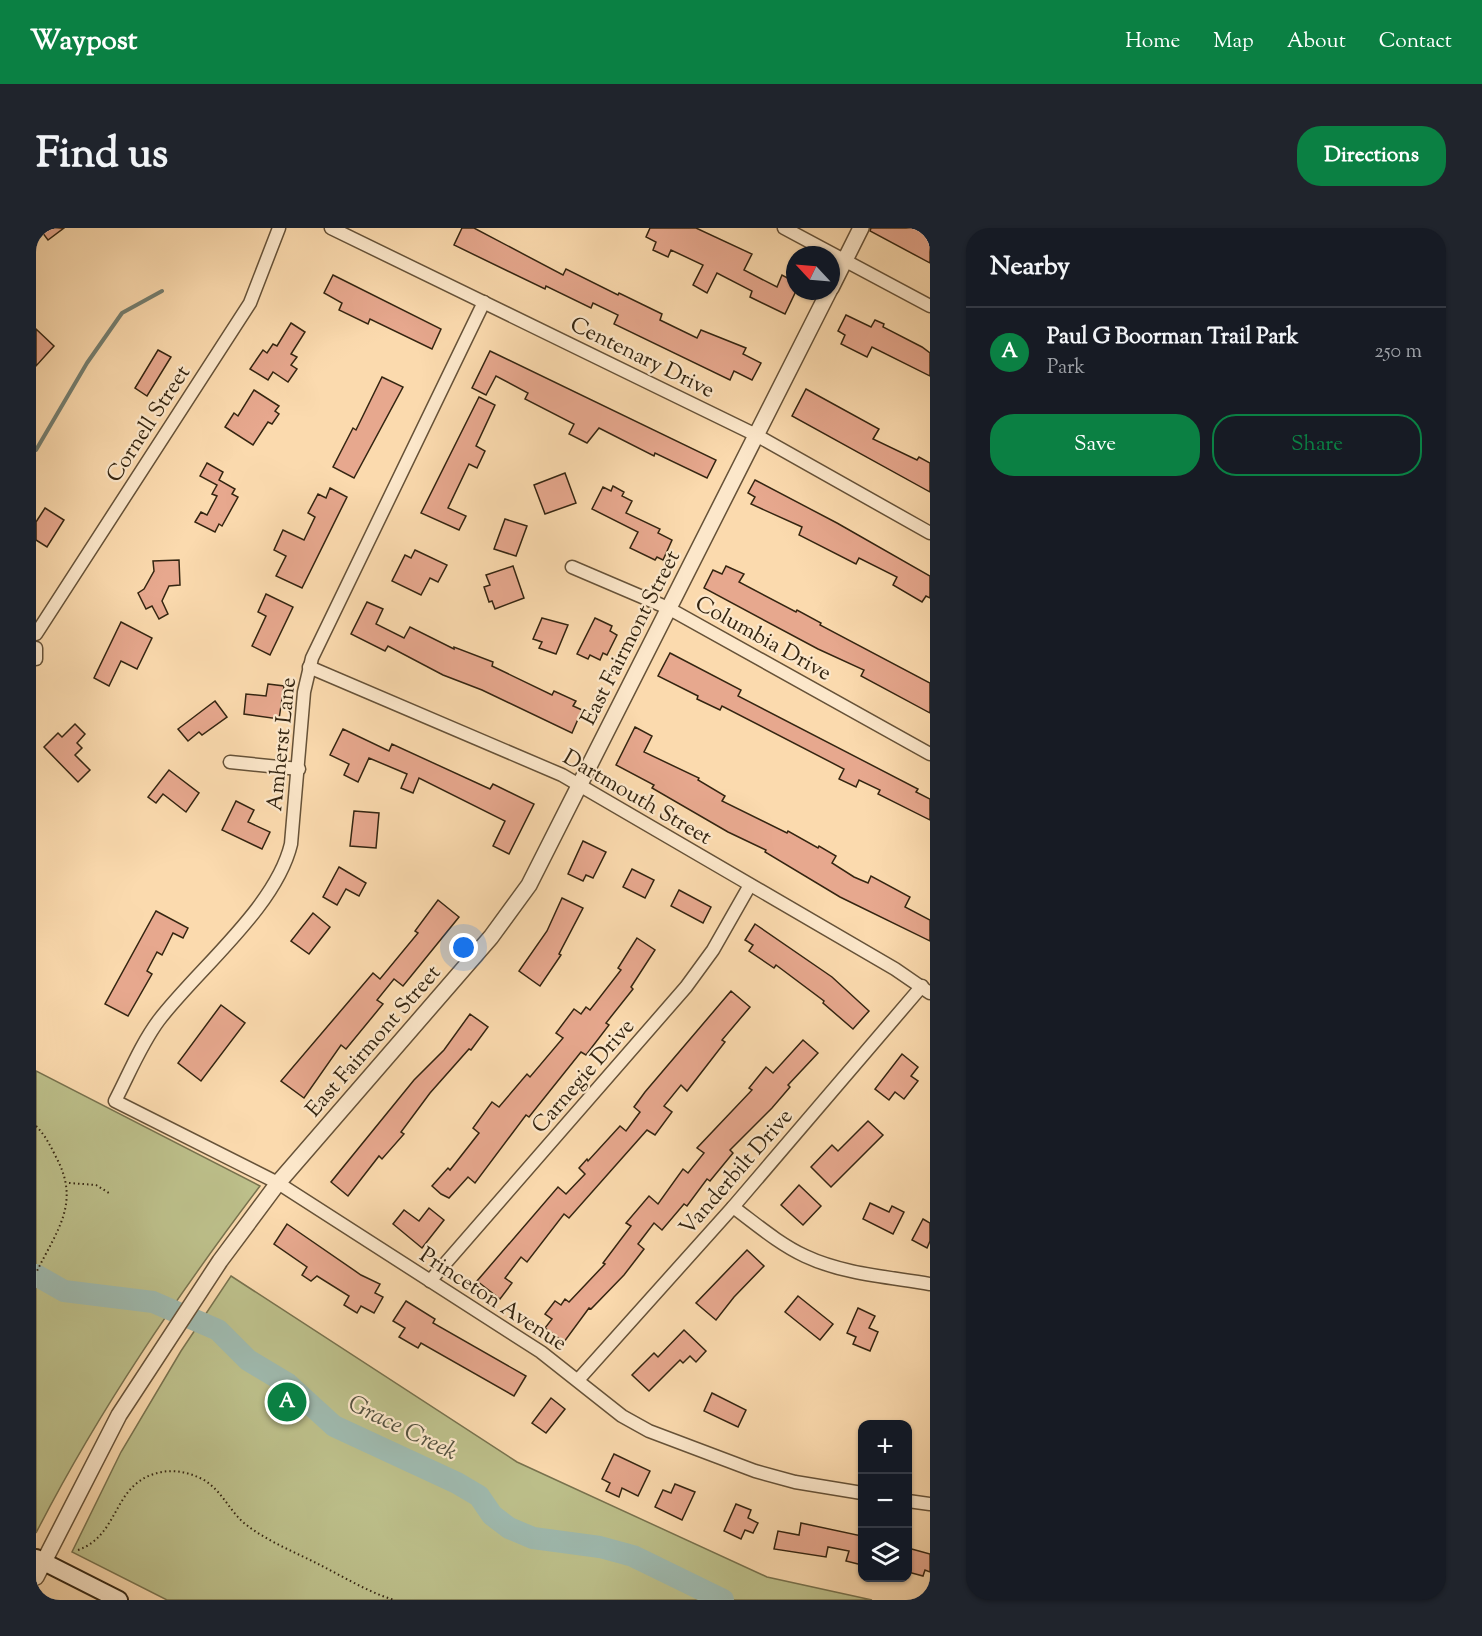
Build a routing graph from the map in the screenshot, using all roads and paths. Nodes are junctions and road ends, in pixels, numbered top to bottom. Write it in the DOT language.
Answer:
graph roads {
  1 [pos="279,228"];
  2 [pos="331,228"];
  3 [pos="784,228"];
  4 [pos="861,228"];
  5 [pos="845,259"];
  6 [pos="840,269"];
  7 [pos="824,300"];
  8 [pos="484,302"];
  9 [pos="930,306"];
  10 [pos="756,435"];
  11 [pos="930,533"];
  12 [pos="572,567"];
  13 [pos="668,608"];
  14 [pos="36,634"];
  15 [pos="36,648"];
  16 [pos="36,658"];
  17 [pos="309,668"];
  18 [pos="930,754"];
  19 [pos="230,762"];
  20 [pos="299,769"];
  21 [pos="580,785"];
  22 [pos="750,885"];
  23 [pos="926,990"];
  24 [pos="115,1101"];
  25 [pos="36,1125"];
  26 [pos="68,1183"];
  27 [pos="278,1183"];
  28 [pos="108,1193"];
  29 [pos="733,1207"];
  30 [pos="36,1273"];
  31 [pos="430,1281"];
  32 [pos="930,1284"];
  33 [pos="578,1380"];
  34 [pos="858,1492"];
  35 [pos="912,1502"];
  36 [pos="930,1504"];
  37 [pos="78,1550"];
  38 [pos="38,1566"];
  39 [pos="119,1600"];
  40 [pos="394,1600"];
  1 -- 14 [label="street, Cornell Street"];
  2 -- 8 [label="street, Centenary Drive"];
  3 -- 5 [label="street"];
  4 -- 5 [label="street, East Fairmont Street"];
  5 -- 6 [label="street, East Fairmont Street"];
  5 -- 9 [label="street"];
  7 -- 10 [label="street, East Fairmont Street"];
  8 -- 10 [label="street, Centenary Drive"];
  8 -- 17 [label="street, Amherst Lane"];
  10 -- 11 [label="street, Centenary Drive"];
  10 -- 13 [label="street, East Fairmont Street"];
  12 -- 13 [label="street, Columbia Drive"];
  13 -- 18 [label="street, Columbia Drive"];
  13 -- 21 [label="street, East Fairmont Street"];
  15 -- 16 [label="street"];
  17 -- 20 [label="street, Amherst Lane"];
  17 -- 21 [label="street, Dartmouth Street"];
  19 -- 20 [label="street"];
  20 -- 24 [label="street, Amherst Lane"];
  21 -- 22 [label="street, Dartmouth Street"];
  21 -- 27 [label="street, East Fairmont Street"];
  22 -- 23 [label="street, Dartmouth Street"];
  22 -- 31 [label="street, Carnegie Drive"];
  23 -- 29 [label="street, Vanderbilt Drive"];
  24 -- 27 [label="street, Princeton Avenue"];
  25 -- 26 [label="path"];
  26 -- 28 [label="path"];
  26 -- 30 [label="path"];
  27 -- 31 [label="street, Princeton Avenue"];
  27 -- 38 [label="street, East Fairmont Street"];
  29 -- 32 [label="street"];
  29 -- 33 [label="street, Vanderbilt Drive"];
  31 -- 33 [label="street, Princeton Avenue"];
  33 -- 34 [label="street, Princeton Avenue"];
  35 -- 36 [label="street"];
  37 -- 40 [label="path"];
  38 -- 39 [label="main road"];
}
